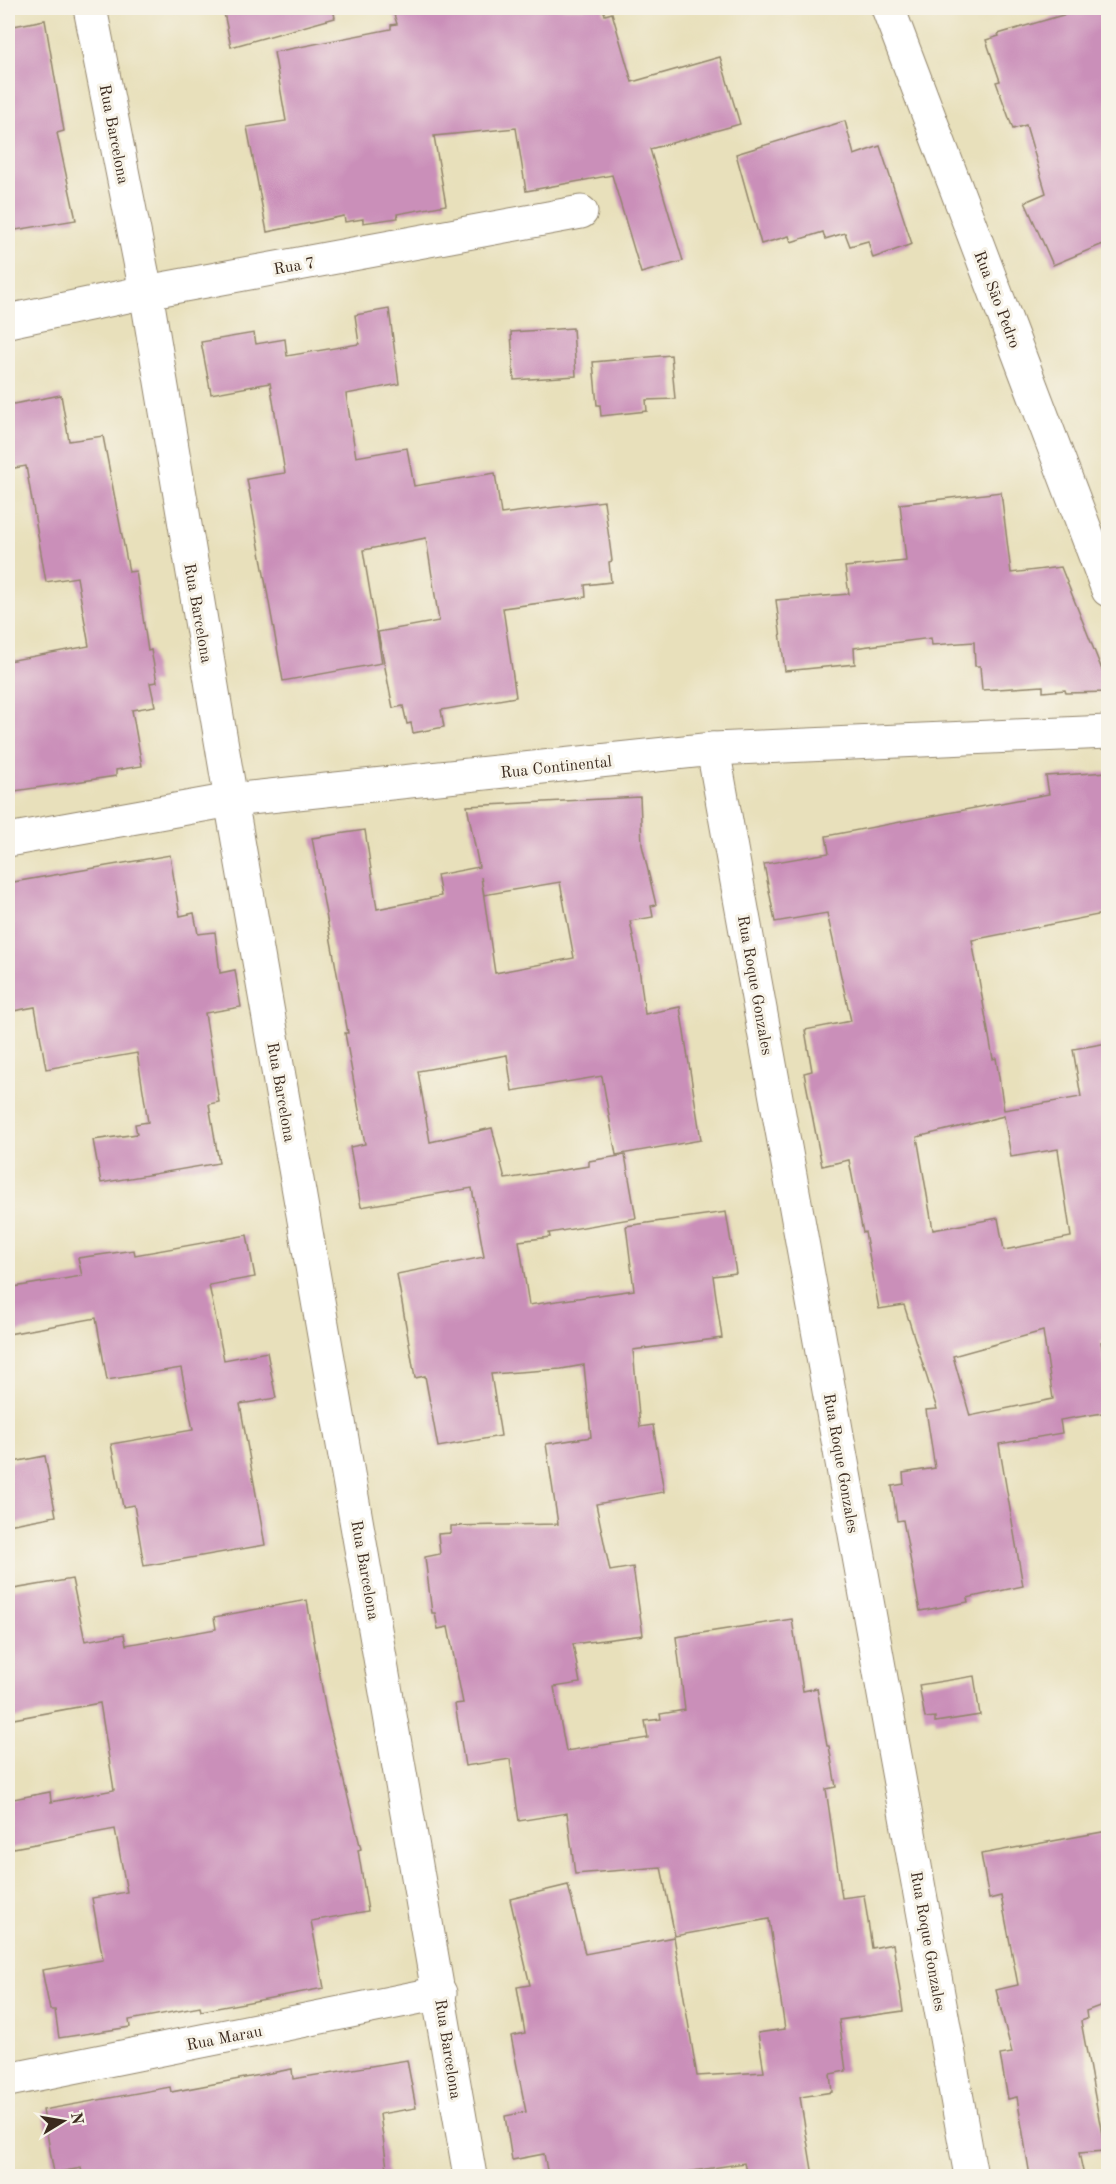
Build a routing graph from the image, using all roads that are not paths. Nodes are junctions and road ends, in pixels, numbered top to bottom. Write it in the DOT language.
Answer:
graph roads {
  1 [pos="90,8"];
  2 [pos="888,8"];
  3 [pos="581,212"];
  4 [pos="146,292"];
  5 [pos="8,321"];
  6 [pos="1108,591"];
  7 [pos="1108,732"];
  8 [pos="713,749"];
  9 [pos="231,800"];
  10 [pos="8,840"];
  11 [pos="440,1993"];
  12 [pos="8,2080"];
  13 [pos="470,2176"];
  14 [pos="971,2176"];
  1 -- 4 [label="street, Rua Barcelona"];
  2 -- 6 [label="street, Rua São Pedro"];
  3 -- 4 [label="street, Rua 7"];
  4 -- 5 [label="street, Rua 7"];
  4 -- 9 [label="street, Rua Barcelona"];
  7 -- 8 [label="street, Rua Continental"];
  8 -- 9 [label="street, Rua Continental"];
  8 -- 14 [label="street, Rua Roque Gonzales"];
  9 -- 10 [label="street, Rua Continental"];
  9 -- 11 [label="street, Rua Barcelona"];
  11 -- 12 [label="street, Rua Marau"];
  11 -- 13 [label="street, Rua Barcelona"];
}
